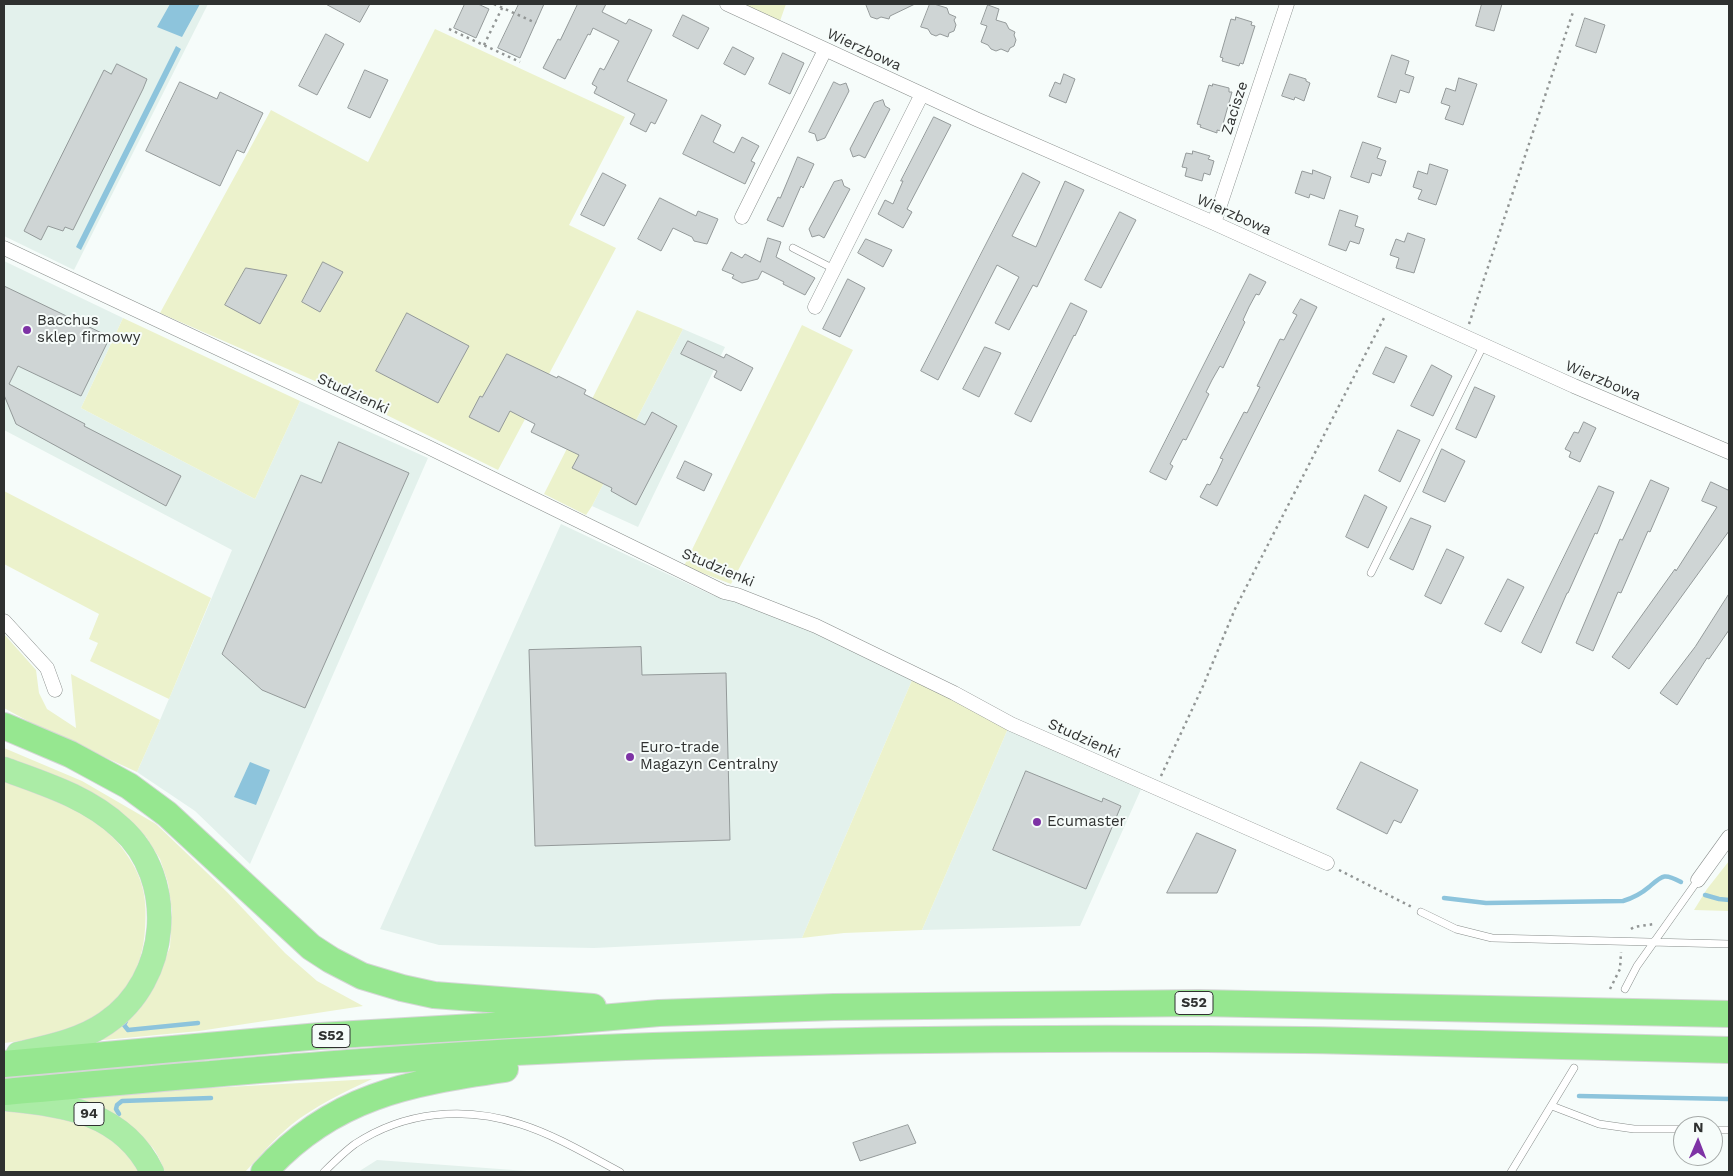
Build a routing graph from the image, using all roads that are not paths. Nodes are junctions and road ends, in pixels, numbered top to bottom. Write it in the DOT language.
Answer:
graph roads {
  1 [pos="727,4"];
  2 [pos="1287,4"];
  3 [pos="825,50"];
  4 [pos="922,94"];
  5 [pos="742,217"];
  6 [pos="1214,223"];
  7 [pos="4,248"];
  8 [pos="793,248"];
  9 [pos="834,269"];
  10 [pos="815,307"];
  11 [pos="1483,346"];
  12 [pos="1729,452"];
  13 [pos="1371,573"];
  14 [pos="4,620"];
  15 [pos="55,690"];
  16 [pos="4,726"];
  17 [pos="4,769"];
  18 [pos="1729,837"];
  19 [pos="1327,864"];
  20 [pos="1698,880"];
  21 [pos="1421,912"];
  22 [pos="1654,942"];
  23 [pos="1729,944"];
  24 [pos="1625,989"];
  25 [pos="659,1013"];
  26 [pos="1729,1014"];
  27 [pos="651,1046"];
  28 [pos="1729,1050"];
  29 [pos="4,1057"];
  30 [pos="4,1064"];
  31 [pos="1574,1068"];
  32 [pos="4,1092"];
  33 [pos="4,1099"];
  34 [pos="1552,1106"];
  35 [pos="1673,1129"];
  36 [pos="152,1172"];
  37 [pos="264,1172"];
  38 [pos="324,1172"];
  39 [pos="620,1172"];
  40 [pos="1512,1172"];
  1 -- 3 [label="street, Wierzbowa"];
  2 -- 6 [label="street, Zacisze"];
  3 -- 4 [label="street, Wierzbowa"];
  3 -- 5 [label="street"];
  4 -- 6 [label="street, Wierzbowa"];
  4 -- 9 [label="street"];
  6 -- 11 [label="street, Wierzbowa"];
  7 -- 19 [label="street, Studzienki"];
  8 -- 9 [label="lane"];
  9 -- 10 [label="street"];
  11 -- 12 [label="street, Wierzbowa"];
  11 -- 13 [label="lane"];
  14 -- 15 [label="street"];
  16 -- 25 [label="highway"];
  17 -- 29 [label="highway"];
  18 -- 20 [label="street"];
  20 -- 22 [label="lane"];
  21 -- 22 [label="lane"];
  22 -- 23 [label="lane"];
  22 -- 24 [label="lane"];
  25 -- 26 [label="highway, S52"];
  25 -- 30 [label="highway, S52"];
  27 -- 28 [label="highway, S52"];
  27 -- 32 [label="highway, S52"];
  27 -- 37 [label="highway"];
  31 -- 34 [label="lane"];
  33 -- 36 [label="highway, 94"];
  34 -- 35 [label="lane"];
  34 -- 40 [label="lane"];
  38 -- 39 [label="lane"];
}
